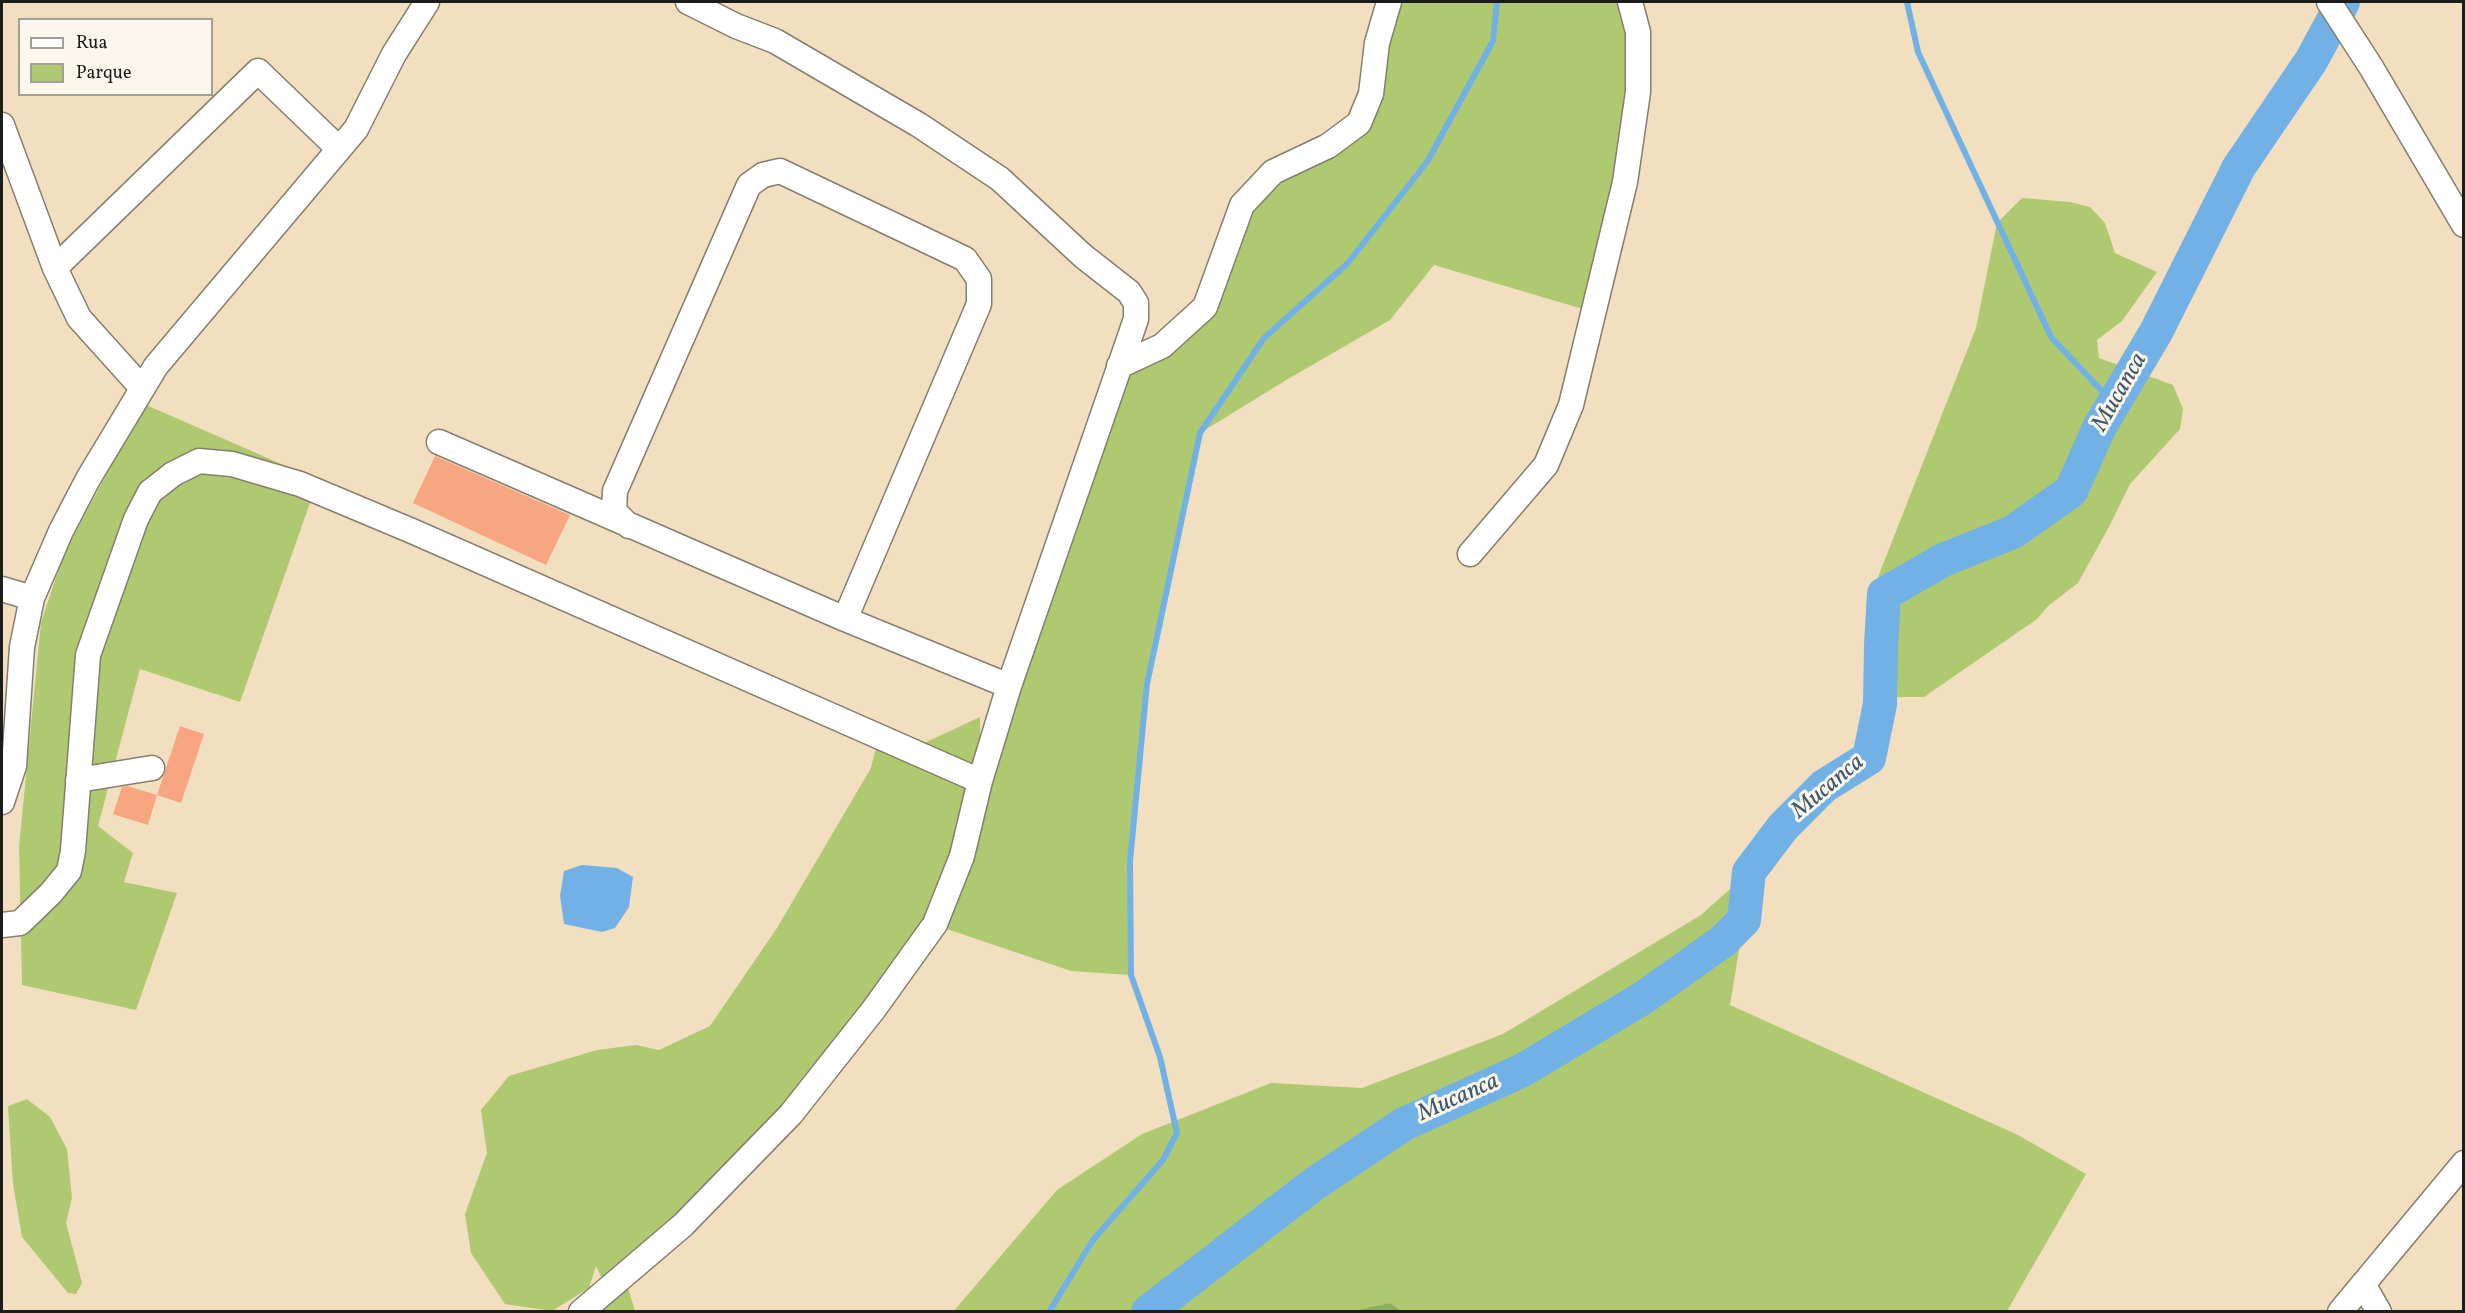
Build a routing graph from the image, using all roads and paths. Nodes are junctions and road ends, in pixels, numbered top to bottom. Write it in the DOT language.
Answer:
graph roads {
  1 [pos="427,2"];
  2 [pos="688,2"];
  3 [pos="1389,2"];
  4 [pos="1630,2"];
  5 [pos="2329,2"];
  6 [pos="2,125"];
  7 [pos="339,149"];
  8 [pos="2463,225"];
  9 [pos="56,268"];
  10 [pos="1119,366"];
  11 [pos="142,388"];
  12 [pos="439,442"];
  13 [pos="629,526"];
  14 [pos="1470,554"];
  15 [pos="2,589"];
  16 [pos="32,598"];
  17 [pos="844,619"];
  18 [pos="1009,686"];
  19 [pos="152,768"];
  20 [pos="78,780"];
  21 [pos="980,781"];
  22 [pos="2,802"];
  23 [pos="11,924"];
  24 [pos="2463,1163"];
  25 [pos="2363,1284"];
  26 [pos="580,1311"];
  27 [pos="2340,1311"];
  28 [pos="2379,1311"];
  1 -- 7 [label="street"];
  2 -- 10 [label="street"];
  3 -- 10 [label="street"];
  4 -- 14 [label="street"];
  5 -- 8 [label="street"];
  6 -- 9 [label="street"];
  7 -- 9 [label="street"];
  7 -- 11 [label="street"];
  9 -- 11 [label="street"];
  10 -- 18 [label="street"];
  11 -- 16 [label="street"];
  12 -- 13 [label="street"];
  13 -- 17 [label="street"];
  13 -- 17 [label="street"];
  15 -- 16 [label="street"];
  16 -- 22 [label="street"];
  17 -- 18 [label="street"];
  18 -- 21 [label="street"];
  19 -- 20 [label="street"];
  20 -- 21 [label="street"];
  20 -- 23 [label="street"];
  21 -- 26 [label="street"];
  24 -- 25 [label="street"];
  25 -- 27 [label="street"];
  25 -- 28 [label="street"];
}
